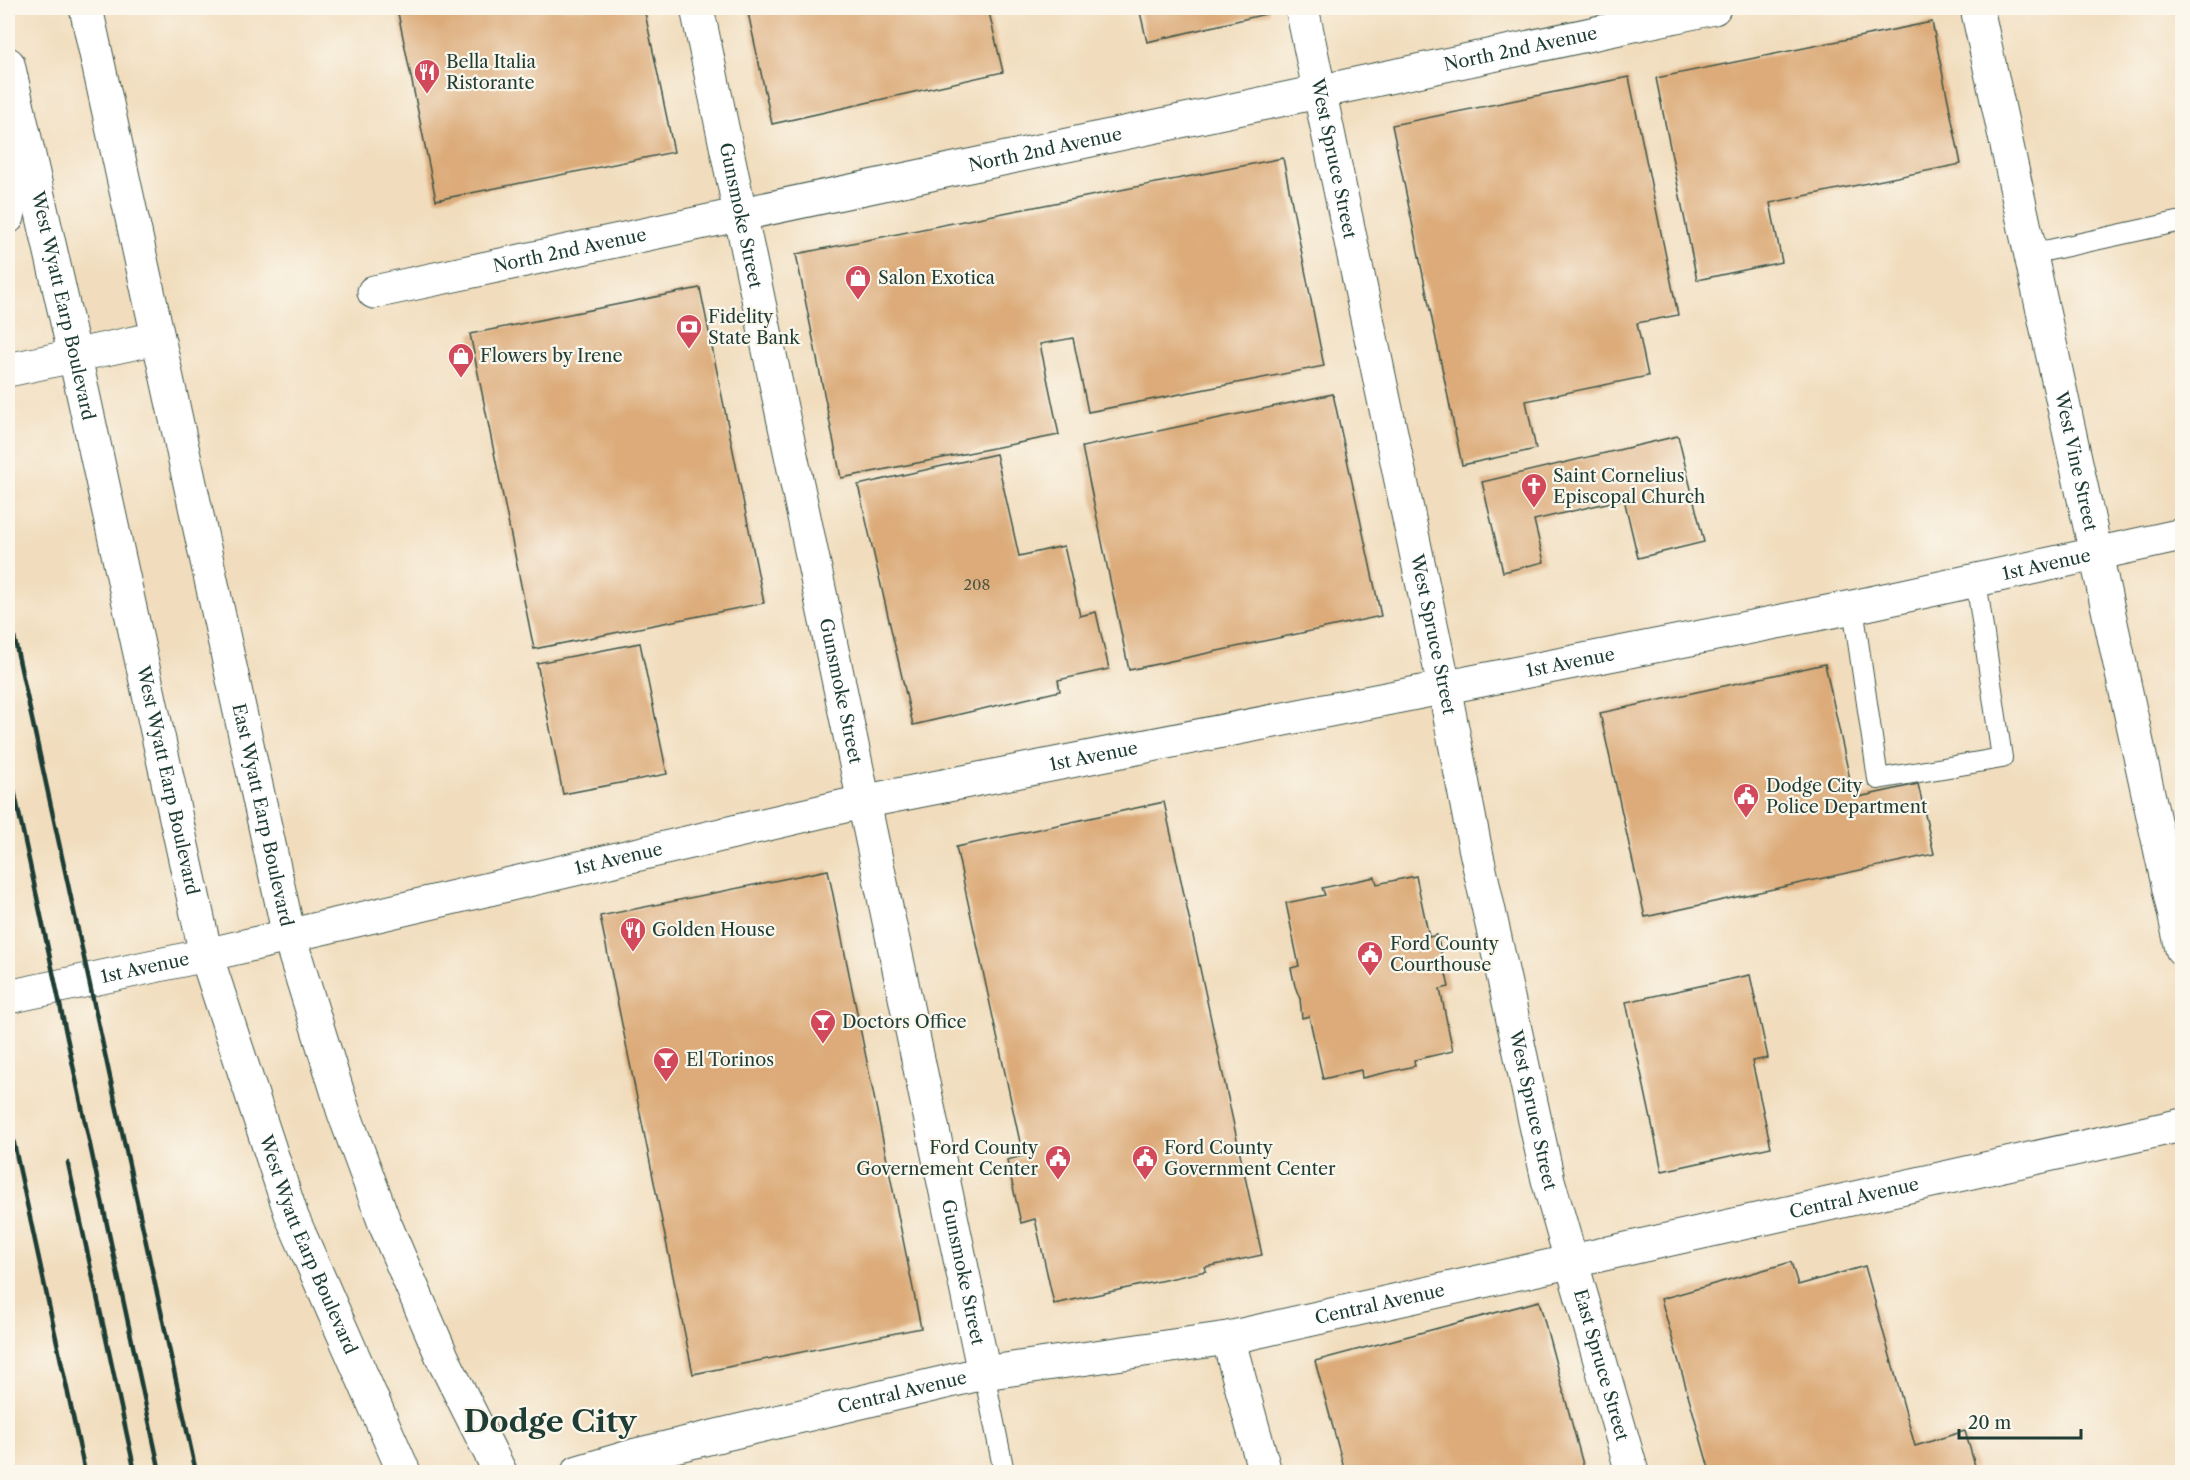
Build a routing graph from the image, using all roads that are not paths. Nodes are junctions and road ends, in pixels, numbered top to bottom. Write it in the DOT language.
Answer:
graph roads {
  1 [pos="86,8"];
  2 [pos="697,8"];
  3 [pos="1302,8"];
  4 [pos="1714,8"];
  5 [pos="1977,8"];
  6 [pos="8,64"];
  7 [pos="1320,91"];
  8 [pos="25,135"];
  9 [pos="743,213"];
  10 [pos="8,217"];
  11 [pos="2182,221"];
  12 [pos="2031,254"];
  13 [pos="374,292"];
  14 [pos="157,338"];
  15 [pos="75,357"];
  16 [pos="8,370"];
  17 [pos="2182,535"];
  18 [pos="2097,554"];
  19 [pos="1976,580"];
  20 [pos="1853,607"];
  21 [pos="1444,686"];
  22 [pos="862,802"];
  23 [pos="289,936"];
  24 [pos="2182,949"];
  25 [pos="206,956"];
  26 [pos="8,997"];
  27 [pos="2182,1125"];
  28 [pos="1571,1260"];
  29 [pos="1228,1338"];
  30 [pos="984,1373"];
  31 [pos="404,1473"];
  32 [pos="500,1473"];
  33 [pos="578,1473"];
  34 [pos="1004,1473"];
  35 [pos="1265,1473"];
  36 [pos="1632,1473"];
  1 -- 14 [label="street"];
  2 -- 9 [label="street, Gunsmoke Street"];
  3 -- 7 [label="street, West Spruce Street"];
  4 -- 7 [label="street, North 2nd Avenue"];
  5 -- 12 [label="street, West Vine Street"];
  6 -- 8 [label="street, West Wyatt Earp Boulevard"];
  7 -- 9 [label="street, North 2nd Avenue"];
  7 -- 21 [label="street, West Spruce Street"];
  8 -- 10 [label="street"];
  8 -- 15 [label="street, West Wyatt Earp Boulevard"];
  9 -- 13 [label="street, North 2nd Avenue"];
  9 -- 22 [label="street, Gunsmoke Street"];
  11 -- 12 [label="lane"];
  12 -- 18 [label="street, West Vine Street"];
  14 -- 15 [label="street"];
  14 -- 23 [label="street, East Wyatt Earp Boulevard"];
  15 -- 16 [label="street"];
  15 -- 25 [label="street, West Wyatt Earp Boulevard"];
  17 -- 18 [label="street, 1st Avenue"];
  18 -- 19 [label="street, 1st Avenue"];
  18 -- 24 [label="street, West Vine Street"];
  19 -- 20 [label="street, 1st Avenue"];
  19 -- 20 [label="lane"];
  20 -- 21 [label="street, 1st Avenue"];
  21 -- 22 [label="street, 1st Avenue"];
  21 -- 28 [label="street, West Spruce Street"];
  22 -- 23 [label="street, 1st Avenue"];
  22 -- 30 [label="street, Gunsmoke Street"];
  23 -- 25 [label="street, 1st Avenue"];
  23 -- 32 [label="street"];
  25 -- 26 [label="street, 1st Avenue"];
  25 -- 31 [label="street, West Wyatt Earp Boulevard"];
  27 -- 28 [label="street, Central Avenue"];
  28 -- 29 [label="street, Central Avenue"];
  28 -- 36 [label="street, East Spruce Street"];
  29 -- 30 [label="street, Central Avenue"];
  29 -- 35 [label="street"];
  30 -- 33 [label="street, Central Avenue"];
  30 -- 34 [label="lane"];
}
